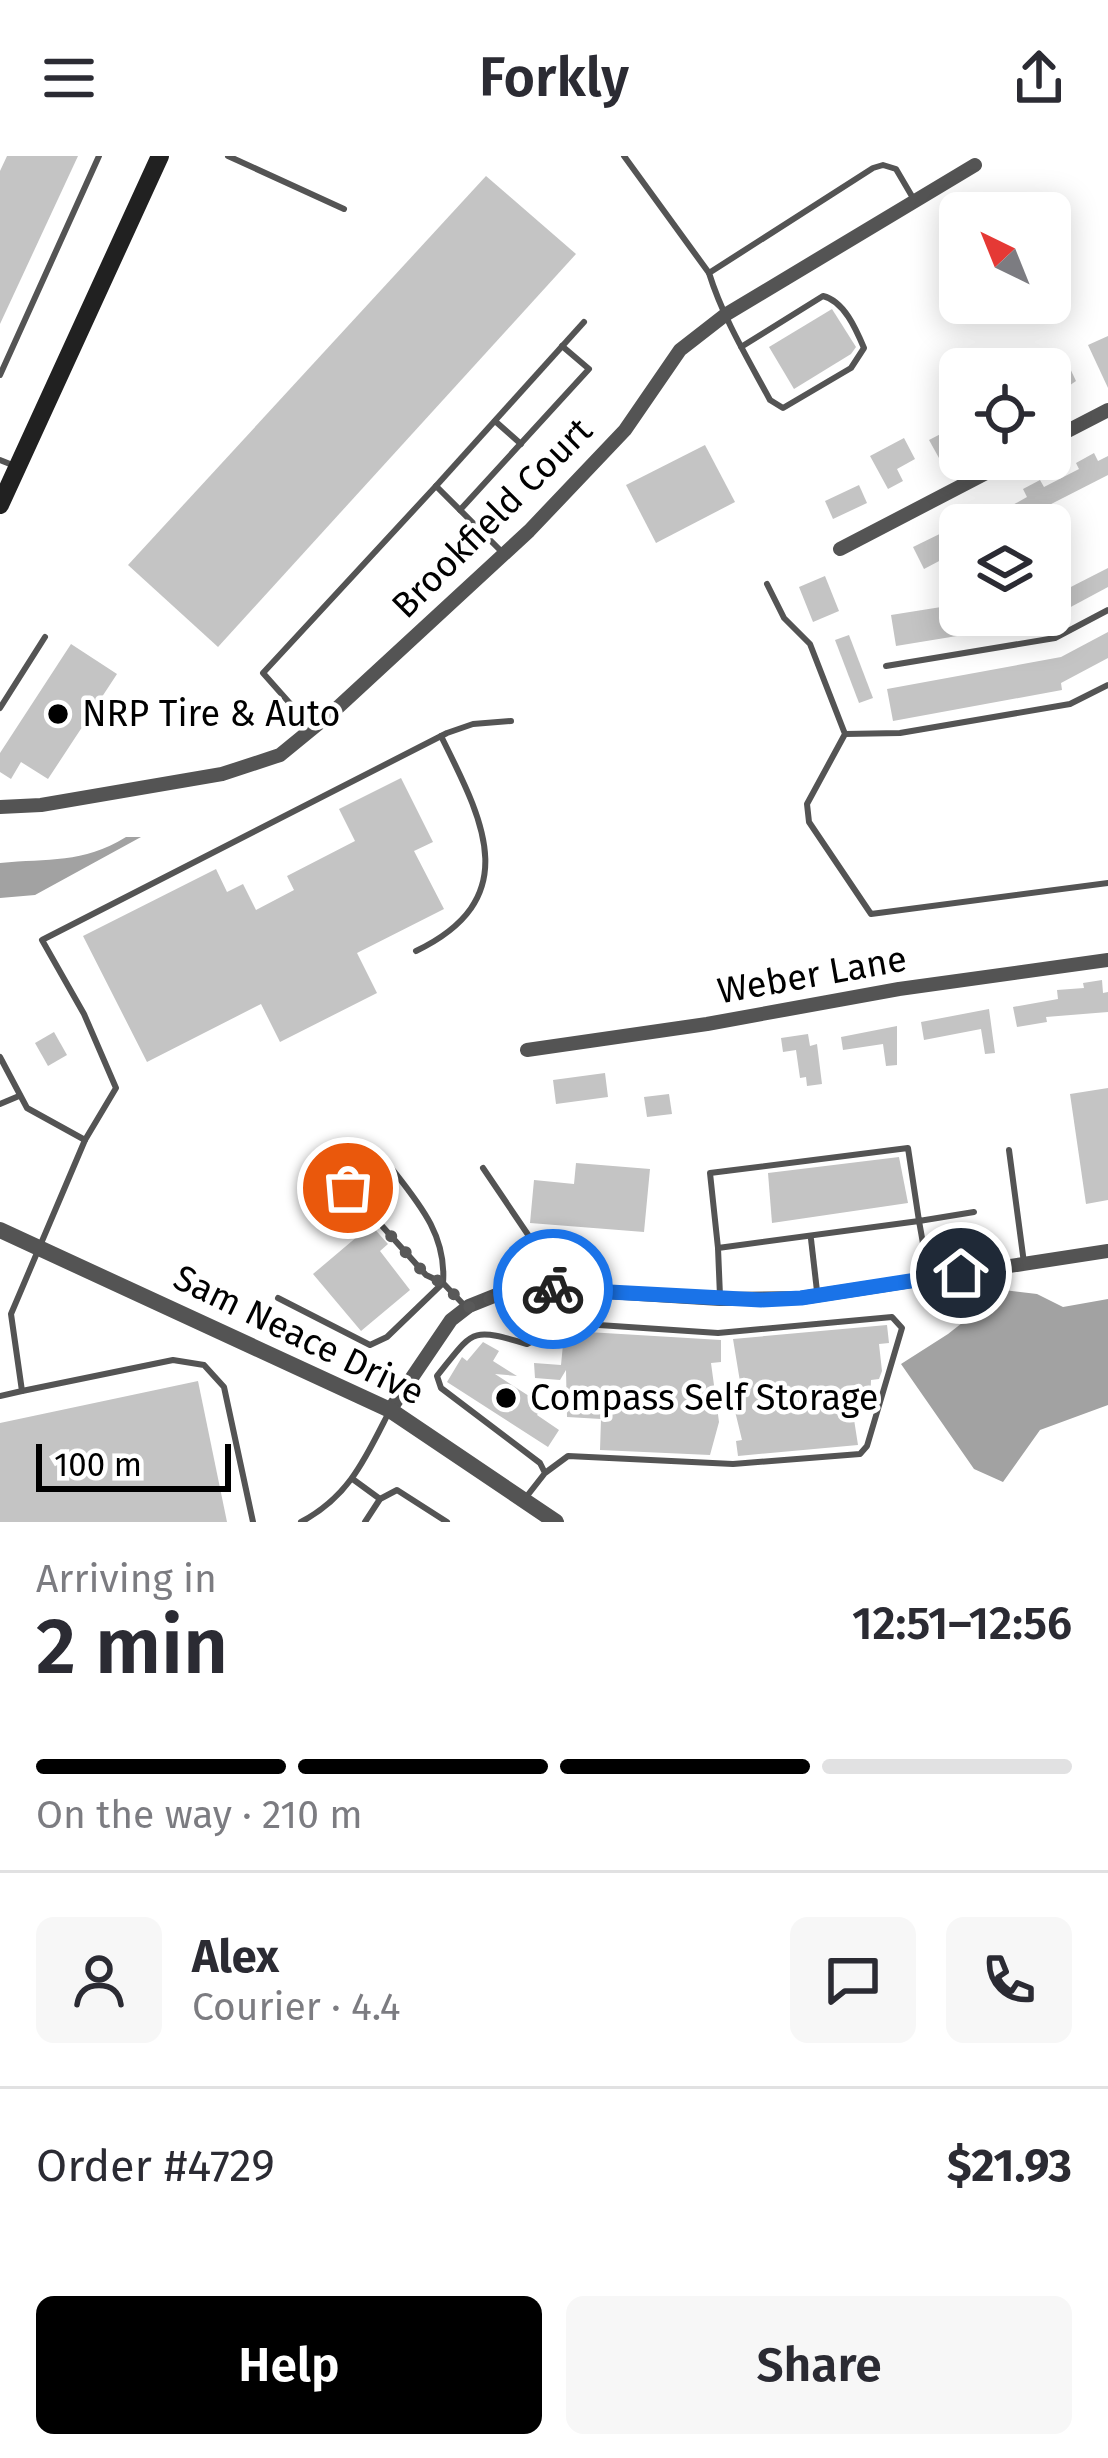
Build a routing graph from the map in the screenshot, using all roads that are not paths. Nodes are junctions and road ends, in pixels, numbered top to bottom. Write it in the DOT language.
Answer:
graph roads {
  1 [pos="99,156"];
  2 [pos="160,156"];
  3 [pos="228,156"];
  4 [pos="624,156"];
  5 [pos="975,165"];
  6 [pos="914,201"];
  7 [pos="344,209"];
  8 [pos="709,274"];
  9 [pos="725,315"];
  10 [pos="584,322"];
  11 [pos="562,346"];
  12 [pos="741,346"];
  13 [pos="0,375"];
  14 [pos="1108,410"];
  15 [pos="495,421"];
  16 [pos="1071,429"];
  17 [pos="521,444"];
  18 [pos="9,464"];
  19 [pos="973,480"];
  20 [pos="436,486"];
  21 [pos="0,506"];
  22 [pos="460,510"];
  23 [pos="841,549"];
  24 [pos="504,554"];
  25 [pos="767,584"];
  26 [pos="1108,610"];
  27 [pos="45,637"];
  28 [pos="886,666"];
  29 [pos="1108,685"];
  30 [pos="0,708"];
  31 [pos="511,721"];
  32 [pos="313,729"];
  33 [pos="845,734"];
  34 [pos="441,736"];
  35 [pos="0,807"];
  36 [pos="1108,883"];
  37 [pos="416,951"];
  38 [pos="1108,960"];
  39 [pos="527,1050"];
  40 [pos="0,1058"];
  41 [pos="20,1095"];
  42 [pos="0,1104"];
  43 [pos="85,1140"];
  44 [pos="1009,1150"];
  45 [pos="483,1168"];
  46 [pos="974,1212"];
  47 [pos="919,1221"];
  48 [pos="0,1230"];
  49 [pos="811,1237"];
  50 [pos="37,1247"];
  51 [pos="718,1248"];
  52 [pos="1108,1251"];
  53 [pos="1024,1263"];
  54 [pos="929,1277"];
  55 [pos="443,1283"];
  56 [pos="542,1288"];
  57 [pos="818,1295"];
  58 [pos="278,1298"];
  59 [pos="720,1299"];
  60 [pos="467,1308"];
  61 [pos="0,1313"];
  62 [pos="11,1314"];
  63 [pos="22,1391"];
  64 [pos="0,1396"];
  65 [pos="390,1411"];
  66 [pos="545,1473"];
  67 [pos="354,1480"];
  68 [pos="525,1498"];
  69 [pos="380,1499"];
  70 [pos="254,1522"];
  71 [pos="302,1522"];
  72 [pos="365,1522"];
  73 [pos="448,1522"];
  74 [pos="556,1522"];
  1 -- 13 [label="lane"];
  2 -- 18 [label="main road"];
  3 -- 7 [label="lane"];
  4 -- 8 [label="lane"];
  5 -- 6 [label="street, Brookfield Court"];
  6 -- 8 [label="lane"];
  6 -- 9 [label="street, Brookfield Court"];
  8 -- 9 [label="lane"];
  9 -- 12 [label="lane"];
  9 -- 24 [label="street, Brookfield Court"];
  10 -- 11 [label="lane"];
  11 -- 15 [label="lane"];
  11 -- 17 [label="lane"];
  12 -- 12 [label="lane"];
  14 -- 16 [label="street"];
  15 -- 17 [label="lane"];
  15 -- 20 [label="lane"];
  17 -- 22 [label="lane"];
  18 -- 21 [label="main road"];
  19 -- 23 [label="street"];
  20 -- 22 [label="lane"];
  20 -- 32 [label="lane"];
  22 -- 24 [label="lane"];
  24 -- 32 [label="street, Brookfield Court"];
  25 -- 33 [label="lane"];
  26 -- 28 [label="lane"];
  27 -- 30 [label="lane"];
  29 -- 33 [label="lane"];
  31 -- 34 [label="lane"];
  32 -- 35 [label="street, Brookfield Court"];
  33 -- 36 [label="lane"];
  34 -- 37 [label="lane"];
  34 -- 43 [label="lane"];
  38 -- 39 [label="street, Weber Lane"];
  40 -- 41 [label="lane"];
  41 -- 42 [label="lane"];
  41 -- 43 [label="lane"];
  43 -- 50 [label="lane"];
  44 -- 53 [label="lane"];
  45 -- 56 [label="lane"];
  46 -- 47 [label="lane"];
  47 -- 49 [label="lane"];
  47 -- 51 [label="lane"];
  47 -- 54 [label="lane"];
  48 -- 50 [label="street, Sam Neace Drive"];
  49 -- 51 [label="lane"];
  49 -- 57 [label="lane"];
  50 -- 62 [label="lane"];
  50 -- 65 [label="street, Sam Neace Drive"];
  51 -- 59 [label="lane"];
  52 -- 53 [label="street"];
  53 -- 54 [label="street"];
  54 -- 57 [label="street"];
  55 -- 55 [label="lane"];
  55 -- 58 [label="lane"];
  55 -- 60 [label="lane"];
  56 -- 59 [label="street"];
  56 -- 60 [label="street"];
  57 -- 59 [label="street"];
  60 -- 65 [label="street"];
  61 -- 62 [label="lane"];
  62 -- 63 [label="lane"];
  63 -- 64 [label="lane"];
  63 -- 70 [label="lane"];
  65 -- 67 [label="lane"];
  65 -- 68 [label="street, Sam Neace Drive"];
  66 -- 66 [label="lane"];
  66 -- 68 [label="lane"];
  67 -- 69 [label="lane"];
  67 -- 71 [label="lane"];
  68 -- 74 [label="street, Sam Neace Drive"];
  69 -- 72 [label="lane"];
  69 -- 73 [label="lane"];
}
